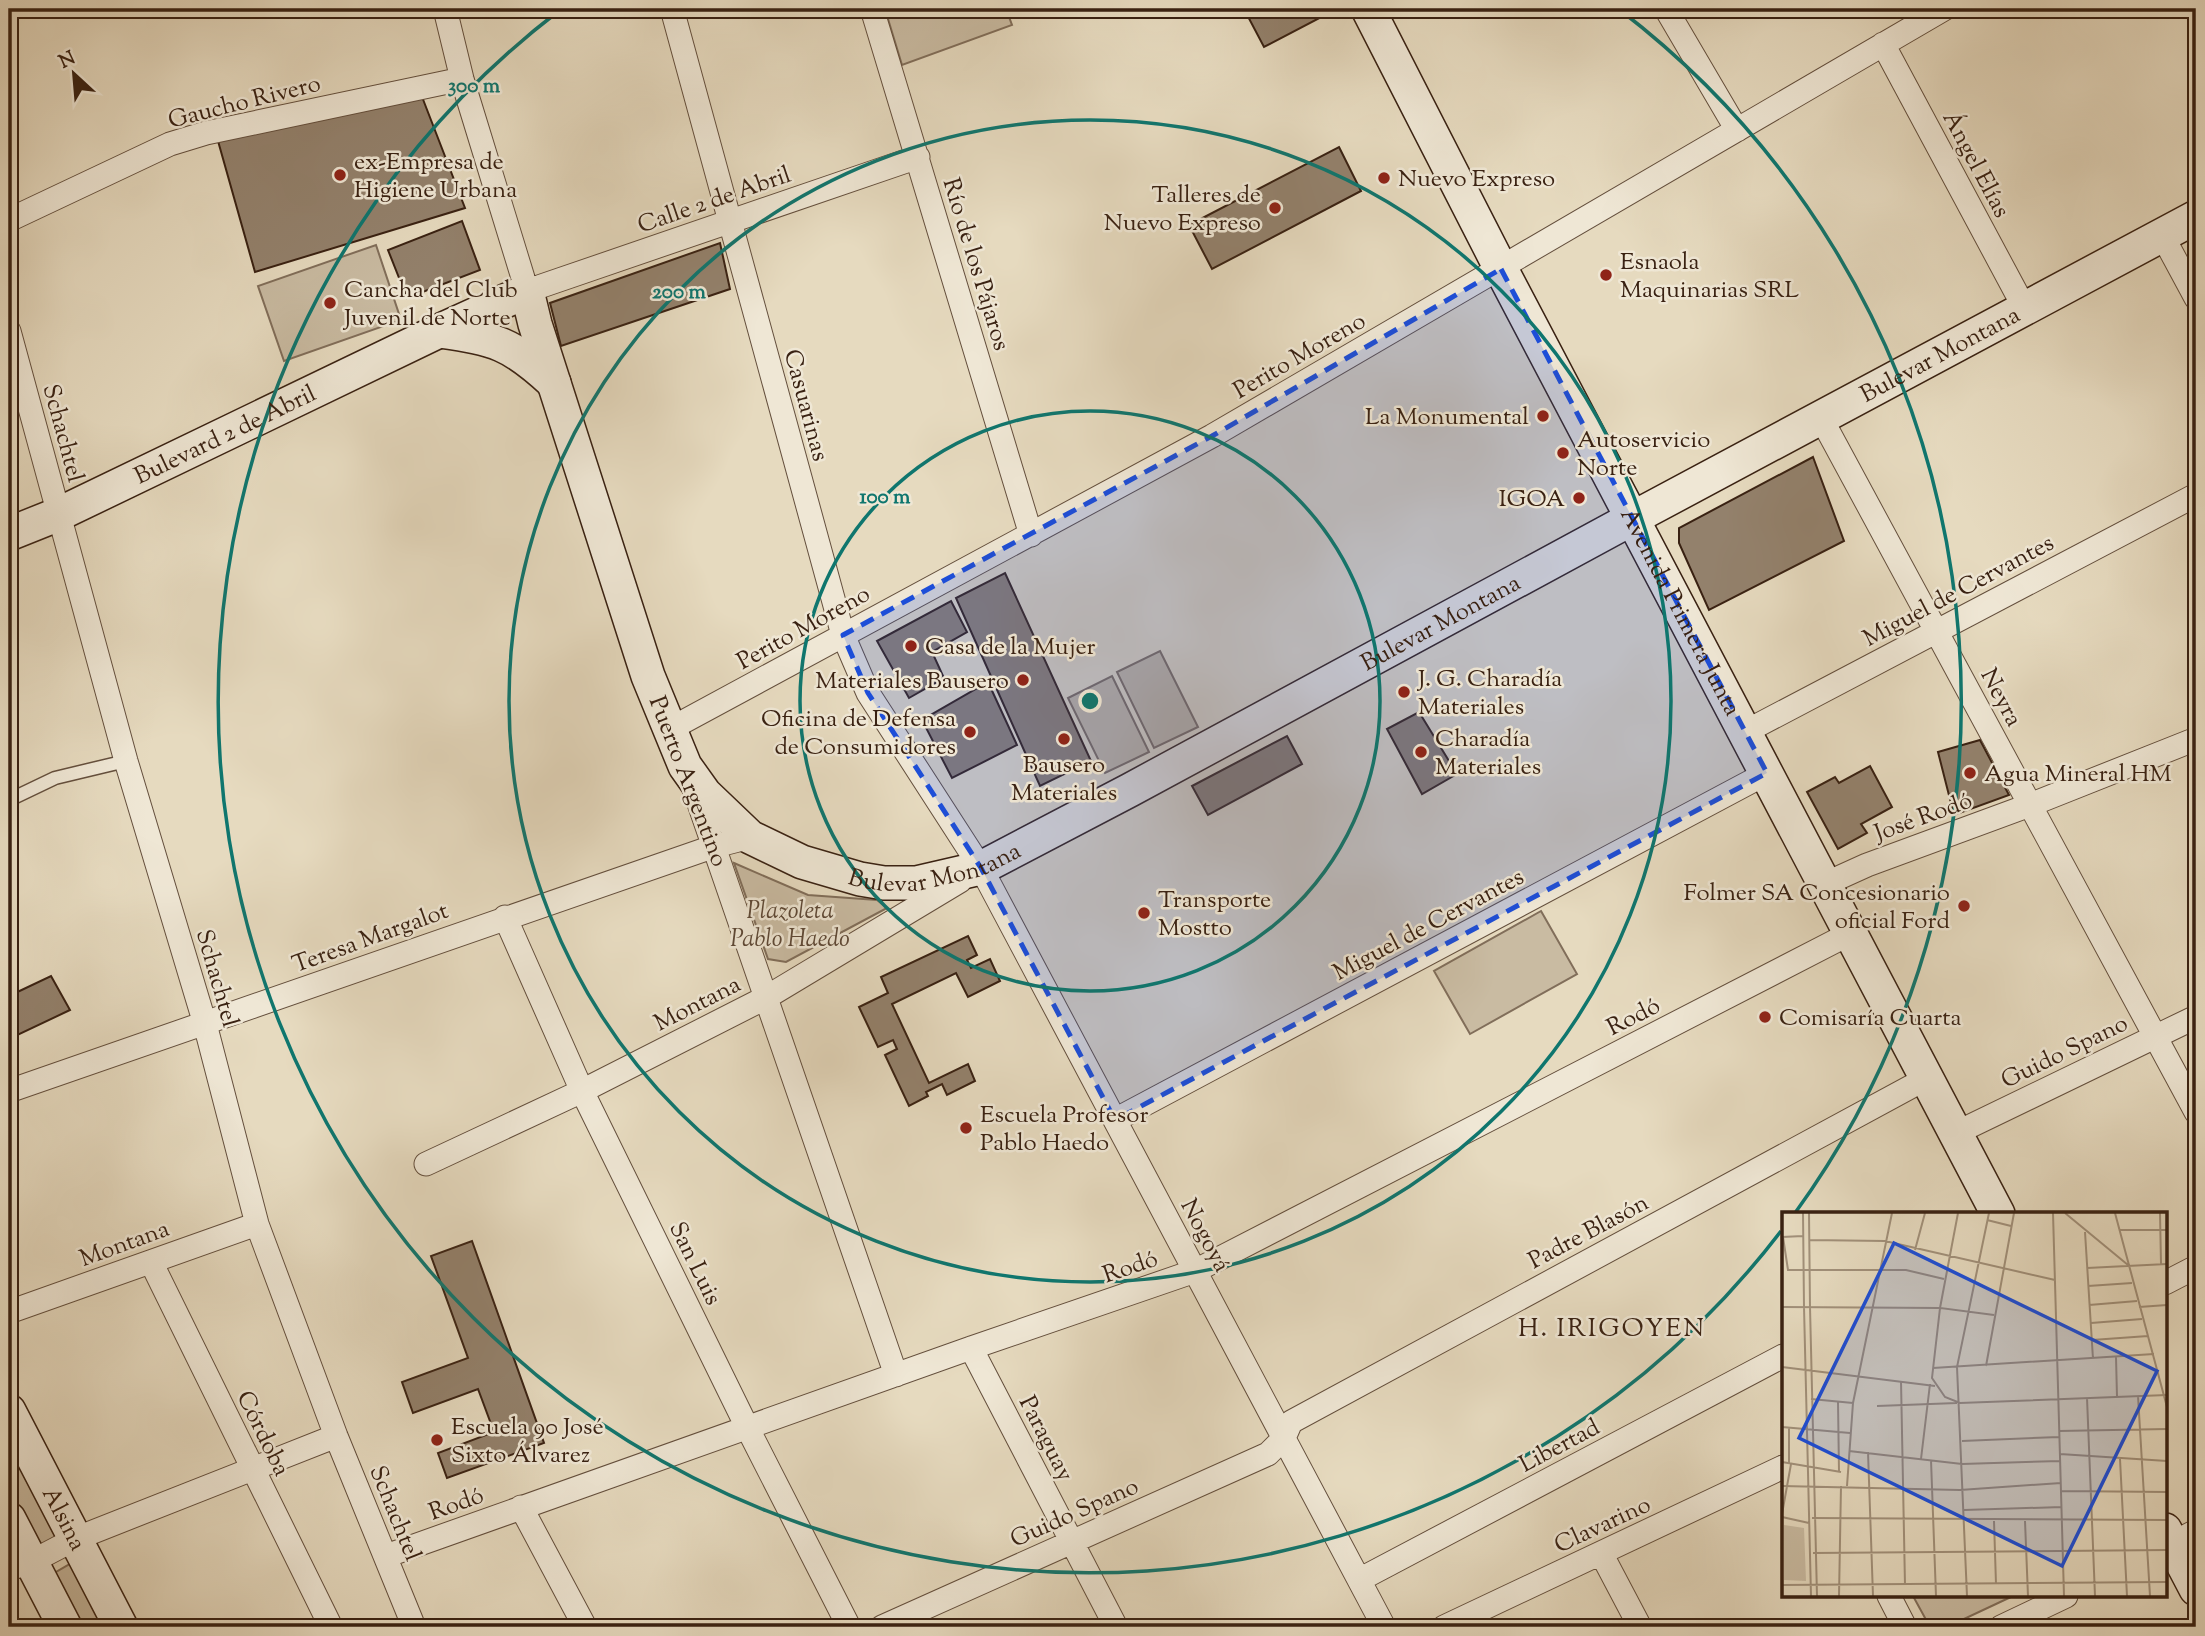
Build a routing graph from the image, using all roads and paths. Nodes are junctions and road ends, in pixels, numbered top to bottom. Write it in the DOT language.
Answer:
graph roads {
  1 [pos="445,9"];
  2 [pos="671,9"];
  3 [pos="872,9"];
  4 [pos="1367,9"];
  5 [pos="1666,9"];
  6 [pos="1944,9"];
  7 [pos="1883,44"];
  8 [pos="462,79"];
  9 [pos="1737,131"];
  10 [pos="918,157"];
  11 [pos="2196,217"];
  12 [pos="9,220"];
  13 [pos="730,220"];
  14 [pos="2162,236"];
  15 [pos="1501,269"];
  16 [pos="527,291"];
  17 [pos="2196,298"];
  18 [pos="2025,309"];
  19 [pos="535,324"];
  20 [pos="9,331"];
  21 [pos="492,332"];
  22 [pos="555,383"];
  23 [pos="1821,418"];
  24 [pos="2196,495"];
  25 [pos="59,514"];
  26 [pos="1633,518"];
  27 [pos="9,534"];
  28 [pos="1031,535"];
  29 [pos="1936,631"];
  30 [pos="843,635"];
  31 [pos="670,729"];
  32 [pos="1745,732"];
  33 [pos="2196,739"];
  34 [pos="126,761"];
  35 [pos="685,766"];
  36 [pos="1767,773"];
  37 [pos="9,800"];
  38 [pos="2030,805"];
  39 [pos="750,837"];
  40 [pos="715,846"];
  41 [pos="981,868"];
  42 [pos="1825,884"];
  43 [pos="505,917"];
  44 [pos="1851,933"];
  45 [pos="766,997"];
  46 [pos="2196,1017"];
  47 [pos="205,1024"];
  48 [pos="2155,1036"];
  49 [pos="1927,1077"];
  50 [pos="9,1091"];
  51 [pos="582,1091"];
  52 [pos="2196,1112"];
  53 [pos="1115,1120"];
  54 [pos="1956,1133"];
  55 [pos="426,1164"];
  56 [pos="1997,1212"];
  57 [pos="257,1224"];
  58 [pos="151,1262"];
  59 [pos="2196,1267"];
  60 [pos="1195,1271"];
  61 [pos="2166,1282"];
  62 [pos="9,1312"];
  63 [pos="971,1348"];
  64 [pos="1782,1357"];
  65 [pos="896,1375"];
  66 [pos="9,1411"];
  67 [pos="747,1427"];
  68 [pos="336,1436"];
  69 [pos="1284,1438"];
  70 [pos="1782,1467"];
  71 [pos="253,1469"];
  72 [pos="521,1507"];
  73 [pos="9,1519"];
  74 [pos="2174,1538"];
  75 [pos="75,1539"];
  76 [pos="1071,1543"];
  77 [pos="1601,1553"];
  78 [pos="386,1556"];
  79 [pos="20,1565"];
  80 [pos="1359,1580"];
  81 [pos="2196,1589"];
  82 [pos="1890,1598"];
  83 [pos="2062,1598"];
  84 [pos="65,1627"];
  85 [pos="121,1627"];
  86 [pos="331,1627"];
  87 [pos="414,1627"];
  88 [pos="585,1627"];
  89 [pos="849,1627"];
  90 [pos="882,1627"];
  91 [pos="1116,1627"];
  92 [pos="1384,1627"];
  93 [pos="1444,1627"];
  94 [pos="1640,1627"];
  95 [pos="1905,1627"];
  96 [pos="2001,1627"];
  1 -- 8 [label="street"];
  2 -- 13 [label="street, Casuarinas"];
  3 -- 10 [label="street, Río de los Pájaros"];
  4 -- 15 [label="main road, Avenida Primera Junta"];
  5 -- 9 [label="street"];
  6 -- 7 [label="street, Perito Moreno"];
  7 -- 9 [label="street, Perito Moreno"];
  7 -- 18 [label="street, Ángel Elías"];
  8 -- 12 [label="street, Gaucho Rivero"];
  8 -- 16 [label="street"];
  9 -- 15 [label="street, Perito Moreno"];
  10 -- 13 [label="street, Calle 2 de Abril"];
  10 -- 28 [label="street, Río de los Pájaros"];
  11 -- 14 [label="main road, Bulevar Montana"];
  13 -- 16 [label="street, Calle 2 de Abril"];
  13 -- 30 [label="street, Casuarinas"];
  14 -- 17 [label="street"];
  14 -- 18 [label="main road, Bulevar Montana"];
  15 -- 26 [label="main road, Avenida Primera Junta"];
  15 -- 28 [label="street, Perito Moreno"];
  16 -- 19 [label="main road, Puerto Argentino"];
  16 -- 21 [label="main road"];
  18 -- 23 [label="main road, Bulevar Montana"];
  19 -- 21 [label="main road"];
  19 -- 22 [label="main road, Puerto Argentino"];
  20 -- 25 [label="street, Schachtel"];
  21 -- 22 [label="main road"];
  21 -- 25 [label="main road, Bulevard 2 de Abril"];
  22 -- 31 [label="main road, Puerto Argentino"];
  23 -- 26 [label="main road, Bulevar Montana"];
  23 -- 29 [label="street, Neyra"];
  24 -- 29 [label="street, Miguel de Cervantes"];
  25 -- 27 [label="main road, Bulevard 2 de Abril"];
  25 -- 34 [label="street, Schachtel"];
  26 -- 32 [label="main road, Avenida Primera Junta"];
  26 -- 41 [label="main road, Bulevar Montana"];
  28 -- 30 [label="street, Perito Moreno"];
  29 -- 32 [label="street, Miguel de Cervantes"];
  29 -- 38 [label="street, Neyra"];
  30 -- 31 [label="street, Perito Moreno"];
  30 -- 41 [label="street, Casuarinas"];
  31 -- 35 [label="main road, Puerto Argentino"];
  32 -- 36 [label="main road, Avenida Primera Junta"];
  33 -- 38 [label="street, José Rodó"];
  34 -- 37 [label="lane"];
  34 -- 47 [label="street, Schachtel"];
  35 -- 39 [label="main road, Bulevar Montana"];
  35 -- 40 [label="street, Puerto Argentino"];
  36 -- 42 [label="main road, Avenida Primera Junta"];
  36 -- 53 [label="street, Miguel de Cervantes"];
  38 -- 42 [label="street, José Rodó"];
  38 -- 48 [label="street, Neyra"];
  39 -- 40 [label="street, Teresa Margalot"];
  39 -- 41 [label="main road, Bulevar Montana"];
  40 -- 43 [label="street, Teresa Margalot"];
  40 -- 45 [label="street, Puerto Argentino"];
  41 -- 45 [label="street, Montana"];
  41 -- 53 [label="street, Nogoyá"];
  42 -- 44 [label="main road, Avenida Primera Junta"];
  43 -- 47 [label="street, Teresa Margalot"];
  43 -- 51 [label="street, San Luis"];
  44 -- 49 [label="main road, Avenida Primera Junta"];
  44 -- 60 [label="street, Rodó"];
  45 -- 51 [label="street, Montana"];
  45 -- 65 [label="street, Puerto Argentino"];
  46 -- 48 [label="street, Guido Spano"];
  47 -- 50 [label="street, Teresa Margalot"];
  47 -- 57 [label="street, Schachtel"];
  48 -- 52 [label="street, Neyra"];
  48 -- 54 [label="street, Guido Spano"];
  49 -- 54 [label="main road, Avenida Primera Junta"];
  49 -- 69 [label="street, Padre Blasón"];
  51 -- 55 [label="street, Montana"];
  51 -- 67 [label="street, San Luis"];
  53 -- 60 [label="street, Nogoyá"];
  54 -- 56 [label="main road, Avenida Primera Junta"];
  57 -- 58 [label="street, Montana"];
  57 -- 68 [label="street, Schachtel"];
  58 -- 62 [label="street, Montana"];
  58 -- 71 [label="street, Córdoba"];
  59 -- 61 [label="street"];
  60 -- 63 [label="street, Rodó"];
  60 -- 69 [label="street, Nogoyá"];
  63 -- 65 [label="street, Rodó"];
  63 -- 76 [label="street, Paraguay"];
  64 -- 80 [label="street, Libertad"];
  65 -- 67 [label="street, Rodó"];
  66 -- 75 [label="main road, Alsina"];
  67 -- 72 [label="street, Rodó"];
  67 -- 89 [label="street, San Luis"];
  68 -- 71 [label="street"];
  68 -- 78 [label="street, Schachtel"];
  69 -- 76 [label="street, Guido Spano"];
  69 -- 80 [label="street, Nogoyá"];
  70 -- 77 [label="street, Clavarino"];
  71 -- 75 [label="street"];
  71 -- 86 [label="street, Córdoba"];
  72 -- 78 [label="street, Rodó"];
  72 -- 88 [label="street"];
  73 -- 79 [label="main road, Alsina"];
  74 -- 81 [label="main road"];
  75 -- 79 [label="street"];
  75 -- 85 [label="main road, Alsina"];
  76 -- 90 [label="street, Guido Spano"];
  76 -- 91 [label="street, Paraguay"];
  77 -- 93 [label="street, Clavarino"];
  77 -- 94 [label="street"];
  78 -- 87 [label="street, Schachtel"];
  79 -- 84 [label="main road, Alsina"];
  80 -- 92 [label="street, Nogoyá"];
  82 -- 95 [label="street"];
  83 -- 96 [label="street"];
}
